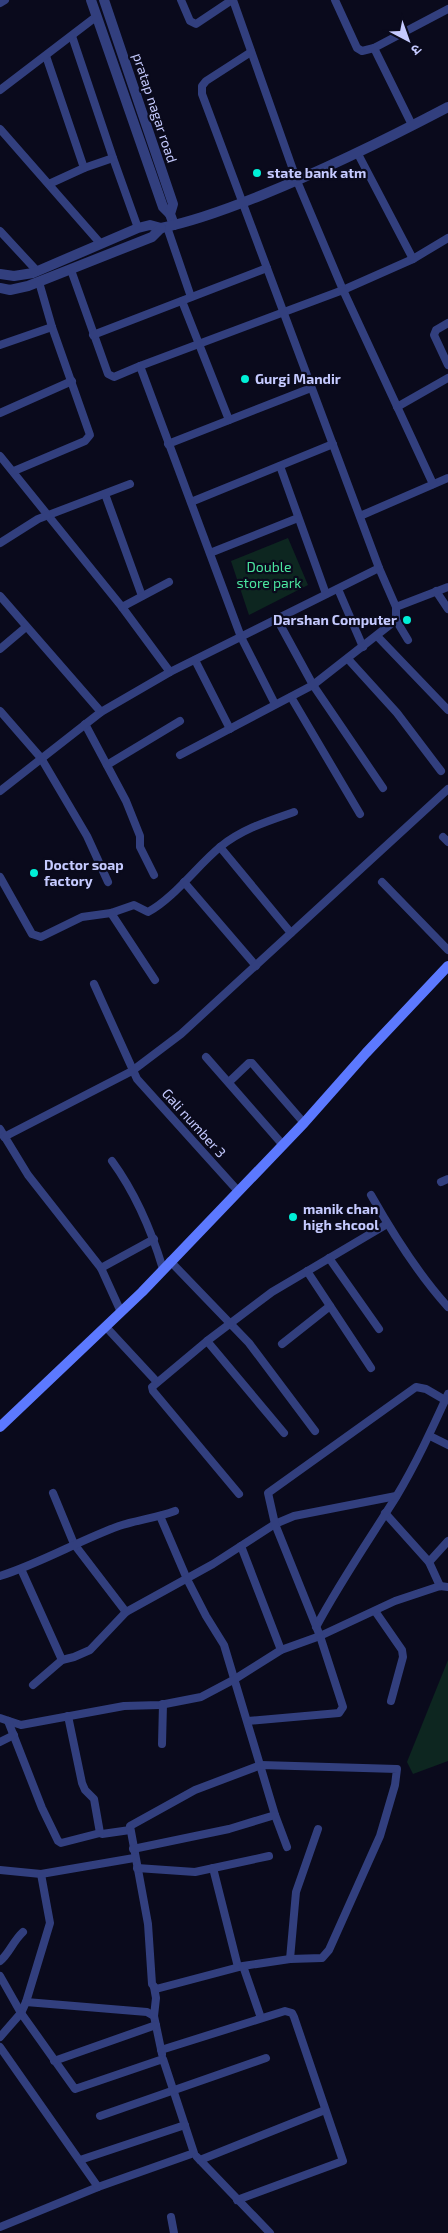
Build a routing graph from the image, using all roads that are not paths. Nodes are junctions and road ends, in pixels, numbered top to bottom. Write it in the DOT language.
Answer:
graph roads {
  1 [pos="4,0"];
  2 [pos="91,0"];
  3 [pos="104,0"];
  4 [pos="181,0"];
  5 [pos="233,0"];
  6 [pos="335,0"];
  7 [pos="0,3"];
  8 [pos="448,9"];
  9 [pos="97,16"];
  10 [pos="72,36"];
  11 [pos="374,48"];
  12 [pos="251,52"];
  13 [pos="46,56"];
  14 [pos="0,90"];
  15 [pos="447,109"];
  16 [pos="412,125"];
  17 [pos="0,129"];
  18 [pos="358,154"];
  19 [pos="112,158"];
  20 [pos="84,168"];
  21 [pos="297,181"];
  22 [pos="49,184"];
  23 [pos="242,203"];
  24 [pos="170,214"];
  25 [pos="168,227"];
  26 [pos="138,228"];
  27 [pos="0,231"];
  28 [pos="448,238"];
  29 [pos="100,243"];
  30 [pos="413,259"];
  31 [pos="267,268"];
  32 [pos="71,270"];
  33 [pos="0,274"];
  34 [pos="38,277"];
  35 [pos="0,288"];
  36 [pos="343,290"];
  37 [pos="191,297"];
  38 [pos="182,301"];
  39 [pos="284,313"];
  40 [pos="448,323"];
  41 [pos="52,327"];
  42 [pos="93,335"];
  43 [pos="200,344"];
  44 [pos="0,345"];
  45 [pos="448,365"];
  46 [pos="140,366"];
  47 [pos="448,378"];
  48 [pos="72,381"];
  49 [pos="311,388"];
  50 [pos="397,407"];
  51 [pos="0,413"];
  52 [pos="229,420"];
  53 [pos="168,444"];
  54 [pos="332,444"];
  55 [pos="0,456"];
  56 [pos="280,466"];
  57 [pos="14,471"];
  58 [pos="448,478"];
  59 [pos="130,484"];
  60 [pos="434,484"];
  61 [pos="105,494"];
  62 [pos="192,502"];
  63 [pos="50,515"];
  64 [pos="360,516"];
  65 [pos="298,518"];
  66 [pos="0,543"];
  67 [pos="210,553"];
  68 [pos="379,568"];
  69 [pos="170,582"];
  70 [pos="448,587"];
  71 [pos="338,589"];
  72 [pos="436,591"];
  73 [pos="326,594"];
  74 [pos="0,596"];
  75 [pos="142,596"];
  76 [pos="122,607"];
  77 [pos="396,607"];
  78 [pos="448,609"];
  79 [pos="277,619"];
  80 [pos="396,620"];
  81 [pos="26,627"];
  82 [pos="377,636"];
  83 [pos="241,637"];
  84 [pos="408,640"];
  85 [pos="363,647"];
  86 [pos="0,649"];
  87 [pos="348,659"];
  88 [pos="196,660"];
  89 [pos="170,672"];
  90 [pos="313,685"];
  91 [pos="291,697"];
  92 [pos="275,704"];
  93 [pos="448,710"];
  94 [pos="0,711"];
  95 [pos="101,712"];
  96 [pos="180,721"];
  97 [pos="85,724"];
  98 [pos="230,730"];
  99 [pos="180,754"];
  100 [pos="41,758"];
  101 [pos="107,765"];
  102 [pos="441,771"];
  103 [pos="383,788"];
  104 [pos="448,789"];
  105 [pos="0,791"];
  106 [pos="294,812"];
  107 [pos="360,814"];
  108 [pos="220,847"];
  109 [pos="154,875"];
  110 [pos="0,877"];
  111 [pos="108,882"];
  112 [pos="184,882"];
  113 [pos="382,882"];
  114 [pos="110,913"];
  115 [pos="291,933"];
  116 [pos="448,950"];
  117 [pos="256,966"];
  118 [pos="448,966"];
  119 [pos="155,980"];
  120 [pos="94,984"];
  121 [pos="206,1058"];
  122 [pos="130,1066"];
  123 [pos="229,1082"];
  124 [pos="304,1123"];
  125 [pos="2,1133"];
  126 [pos="283,1145"];
  127 [pos="112,1161"];
  128 [pos="238,1191"];
  129 [pos="371,1195"];
  130 [pos="387,1224"];
  131 [pos="154,1239"];
  132 [pos="329,1258"];
  133 [pos="166,1265"];
  134 [pos="101,1268"];
  135 [pos="307,1271"];
  136 [pos="330,1306"];
  137 [pos="448,1307"];
  138 [pos="121,1312"];
  139 [pos="232,1323"];
  140 [pos="106,1327"];
  141 [pos="379,1329"];
  142 [pos="207,1341"];
  143 [pos="282,1344"];
  144 [pos="371,1368"];
  145 [pos="157,1382"];
  146 [pos="447,1397"];
  147 [pos="0,1427"];
  148 [pos="315,1431"];
  149 [pos="284,1433"];
  150 [pos="430,1436"];
  151 [pos="448,1445"];
  152 [pos="52,1493"];
  153 [pos="239,1494"];
  154 [pos="396,1496"];
  155 [pos="175,1511"];
  156 [pos="385,1513"];
  157 [pos="160,1516"];
  158 [pos="275,1524"];
  159 [pos="448,1541"];
  160 [pos="74,1544"];
  161 [pos="241,1546"];
  162 [pos="429,1562"];
  163 [pos="21,1569"];
  164 [pos="0,1576"];
  165 [pos="187,1578"];
  166 [pos="444,1586"];
  167 [pos="375,1611"];
  168 [pos="126,1612"];
  169 [pos="316,1627"];
  170 [pos="320,1636"];
  171 [pos="281,1650"];
  172 [pos="62,1660"];
  173 [pos="235,1679"];
  174 [pos="33,1685"];
  175 [pos="391,1700"];
  176 [pos="163,1704"];
  177 [pos="68,1716"];
  178 [pos="0,1718"];
  179 [pos="8,1721"];
  180 [pos="248,1721"];
  181 [pos="14,1735"];
  182 [pos="0,1742"];
  183 [pos="162,1744"];
  184 [pos="262,1765"];
  185 [pos="275,1815"];
  186 [pos="318,1829"];
  187 [pos="130,1830"];
  188 [pos="100,1833"];
  189 [pos="287,1847"];
  190 [pos="133,1849"];
  191 [pos="269,1856"];
  192 [pos="134,1858"];
  193 [pos="137,1868"];
  194 [pos="213,1868"];
  195 [pos="0,1870"];
  196 [pos="41,1874"];
  197 [pos="23,1932"];
  198 [pos="290,1959"];
  199 [pos="0,1961"];
  200 [pos="241,1966"];
  201 [pos="0,1976"];
  202 [pos="154,1987"];
  203 [pos="26,2002"];
  204 [pos="21,2013"];
  205 [pos="154,2016"];
  206 [pos="261,2018"];
  207 [pos="156,2025"];
  208 [pos="0,2037"];
  209 [pos="0,2047"];
  210 [pos="161,2050"];
  211 [pos="266,2058"];
  212 [pos="163,2059"];
  213 [pos="54,2061"];
  214 [pos="174,2092"];
  215 [pos="325,2110"];
  216 [pos="100,2116"];
  217 [pos="184,2125"];
  218 [pos="194,2153"];
  219 [pos="80,2160"];
  220 [pos="200,2160"];
  221 [pos="98,2187"];
  222 [pos="237,2200"];
  223 [pos="171,2216"];
  224 [pos="0,2227"];
  225 [pos="174,2233"];
  226 [pos="269,2233"];
  1 -- 7 [label="street"];
  2 -- 9 [label="street"];
  3 -- 24 [label="street, pratap nagar road"];
  4 -- 5 [label="street"];
  5 -- 12 [label="street"];
  6 -- 11 [label="street"];
  8 -- 11 [label="street"];
  9 -- 10 [label="street"];
  9 -- 24 [label="street"];
  10 -- 13 [label="street"];
  10 -- 19 [label="street"];
  11 -- 16 [label="street"];
  12 -- 21 [label="street"];
  12 -- 23 [label="street"];
  13 -- 14 [label="street"];
  13 -- 20 [label="street"];
  15 -- 16 [label="street"];
  16 -- 18 [label="street"];
  17 -- 22 [label="street"];
  18 -- 21 [label="street"];
  18 -- 30 [label="street"];
  19 -- 20 [label="street"];
  19 -- 26 [label="street"];
  20 -- 22 [label="street"];
  21 -- 23 [label="street"];
  21 -- 36 [label="street"];
  22 -- 29 [label="street"];
  23 -- 25 [label="street"];
  23 -- 31 [label="street"];
  24 -- 25 [label="street, pratap nagar road"];
  25 -- 26 [label="street"];
  25 -- 32 [label="street"];
  25 -- 37 [label="street"];
  26 -- 29 [label="street"];
  27 -- 34 [label="street"];
  28 -- 30 [label="street"];
  29 -- 34 [label="street"];
  30 -- 36 [label="street"];
  31 -- 37 [label="street"];
  31 -- 39 [label="street"];
  32 -- 34 [label="street"];
  32 -- 42 [label="street"];
  33 -- 34 [label="street"];
  34 -- 35 [label="street"];
  34 -- 41 [label="street"];
  36 -- 39 [label="street"];
  36 -- 50 [label="street"];
  37 -- 38 [label="street"];
  38 -- 42 [label="street"];
  38 -- 43 [label="street"];
  39 -- 43 [label="street"];
  39 -- 49 [label="street"];
  40 -- 45 [label="street"];
  41 -- 44 [label="street"];
  41 -- 48 [label="street"];
  42 -- 46 [label="street"];
  43 -- 46 [label="street"];
  43 -- 52 [label="street"];
  46 -- 53 [label="street"];
  47 -- 50 [label="street"];
  48 -- 51 [label="street"];
  48 -- 57 [label="street"];
  49 -- 52 [label="street"];
  49 -- 54 [label="street"];
  50 -- 60 [label="street"];
  52 -- 53 [label="street"];
  53 -- 62 [label="street"];
  54 -- 56 [label="street"];
  54 -- 64 [label="street"];
  55 -- 57 [label="street"];
  56 -- 62 [label="street"];
  56 -- 65 [label="street"];
  57 -- 63 [label="street"];
  58 -- 60 [label="street"];
  59 -- 61 [label="street"];
  60 -- 64 [label="street"];
  61 -- 63 [label="street"];
  61 -- 75 [label="street"];
  62 -- 67 [label="street"];
  63 -- 66 [label="street"];
  63 -- 76 [label="street"];
  64 -- 68 [label="street"];
  65 -- 67 [label="street"];
  65 -- 73 [label="street"];
  67 -- 83 [label="street"];
  68 -- 71 [label="street"];
  68 -- 77 [label="street"];
  69 -- 75 [label="street"];
  70 -- 72 [label="street"];
  71 -- 73 [label="street"];
  71 -- 85 [label="street"];
  72 -- 77 [label="street"];
  72 -- 78 [label="street"];
  73 -- 79 [label="street"];
  74 -- 81 [label="street"];
  75 -- 76 [label="street"];
  76 -- 89 [label="street"];
  77 -- 80 [label="street"];
  79 -- 83 [label="street"];
  79 -- 90 [label="street"];
  80 -- 82 [label="street"];
  80 -- 84 [label="street"];
  81 -- 86 [label="street"];
  81 -- 95 [label="street"];
  82 -- 85 [label="street"];
  82 -- 93 [label="street"];
  83 -- 88 [label="street"];
  83 -- 92 [label="street"];
  85 -- 87 [label="street"];
  87 -- 90 [label="street"];
  87 -- 102 [label="street"];
  88 -- 89 [label="street"];
  88 -- 98 [label="street"];
  89 -- 95 [label="street"];
  90 -- 91 [label="street"];
  90 -- 103 [label="street"];
  91 -- 92 [label="street"];
  91 -- 107 [label="street"];
  92 -- 98 [label="street"];
  94 -- 100 [label="street"];
  95 -- 97 [label="street"];
  96 -- 101 [label="street"];
  97 -- 100 [label="street"];
  97 -- 101 [label="street"];
  98 -- 99 [label="street"];
  100 -- 105 [label="street"];
  100 -- 111 [label="street"];
  101 -- 109 [label="street"];
  104 -- 115 [label="street"];
  106 -- 108 [label="street"];
  108 -- 112 [label="street"];
  108 -- 115 [label="street"];
  110 -- 114 [label="street"];
  112 -- 114 [label="street"];
  112 -- 117 [label="street"];
  113 -- 116 [label="street"];
  114 -- 119 [label="street"];
  115 -- 117 [label="street"];
  117 -- 122 [label="street"];
  118 -- 124 [label="main road"];
  120 -- 122 [label="street, Gali number 3"];
  121 -- 123 [label="street"];
  122 -- 125 [label="street"];
  122 -- 128 [label="street, Gali number 3"];
  123 -- 124 [label="street"];
  123 -- 126 [label="street"];
  124 -- 126 [label="main road"];
  125 -- 134 [label="street"];
  126 -- 128 [label="main road"];
  127 -- 131 [label="street"];
  128 -- 133 [label="main road"];
  129 -- 130 [label="street"];
  130 -- 132 [label="street"];
  130 -- 137 [label="street"];
  131 -- 133 [label="street"];
  131 -- 134 [label="street"];
  132 -- 135 [label="street"];
  132 -- 141 [label="street"];
  133 -- 138 [label="main road"];
  133 -- 139 [label="street"];
  134 -- 138 [label="street"];
  135 -- 136 [label="street"];
  135 -- 139 [label="street"];
  136 -- 143 [label="street"];
  136 -- 144 [label="street"];
  138 -- 140 [label="main road"];
  139 -- 142 [label="street"];
  139 -- 148 [label="street"];
  140 -- 145 [label="street"];
  140 -- 147 [label="main road"];
  142 -- 145 [label="street"];
  142 -- 149 [label="street"];
  145 -- 153 [label="street"];
  146 -- 150 [label="street"];
  146 -- 158 [label="street"];
  150 -- 151 [label="street"];
  150 -- 154 [label="street"];
  152 -- 160 [label="street"];
  154 -- 156 [label="street"];
  154 -- 158 [label="street"];
  155 -- 157 [label="street"];
  156 -- 162 [label="street"];
  156 -- 169 [label="street"];
  157 -- 160 [label="street"];
  157 -- 165 [label="street"];
  158 -- 161 [label="street"];
  158 -- 169 [label="street"];
  159 -- 162 [label="street"];
  160 -- 163 [label="street"];
  160 -- 168 [label="street"];
  161 -- 165 [label="street"];
  161 -- 171 [label="street"];
  162 -- 166 [label="street"];
  163 -- 164 [label="street"];
  163 -- 172 [label="street"];
  165 -- 168 [label="street"];
  165 -- 173 [label="street"];
  166 -- 167 [label="street"];
  167 -- 170 [label="street"];
  167 -- 175 [label="street"];
  168 -- 172 [label="street"];
  169 -- 170 [label="street"];
  170 -- 171 [label="street"];
  170 -- 180 [label="street"];
  171 -- 173 [label="street"];
  172 -- 174 [label="street"];
  173 -- 176 [label="street"];
  173 -- 180 [label="street"];
  176 -- 177 [label="street"];
  176 -- 183 [label="street"];
  177 -- 179 [label="street"];
  177 -- 188 [label="street"];
  178 -- 179 [label="street"];
  179 -- 181 [label="street"];
  180 -- 184 [label="street"];
  181 -- 182 [label="street"];
  181 -- 188 [label="street"];
  184 -- 185 [label="street"];
  184 -- 187 [label="street"];
  184 -- 198 [label="street"];
  185 -- 189 [label="street"];
  185 -- 190 [label="street"];
  186 -- 198 [label="street"];
  187 -- 188 [label="street"];
  187 -- 190 [label="street"];
  190 -- 192 [label="street"];
  191 -- 194 [label="street"];
  192 -- 193 [label="street"];
  192 -- 196 [label="street"];
  193 -- 194 [label="street"];
  193 -- 202 [label="street"];
  194 -- 200 [label="street"];
  195 -- 196 [label="street"];
  196 -- 203 [label="street"];
  197 -- 199 [label="street"];
  198 -- 200 [label="street"];
  200 -- 202 [label="street"];
  200 -- 206 [label="street"];
  201 -- 204 [label="street"];
  202 -- 205 [label="street"];
  203 -- 204 [label="street"];
  203 -- 205 [label="street"];
  204 -- 208 [label="street"];
  204 -- 213 [label="street"];
  205 -- 207 [label="street"];
  206 -- 210 [label="street"];
  206 -- 215 [label="street"];
  207 -- 210 [label="street"];
  207 -- 213 [label="street"];
  209 -- 219 [label="street"];
  210 -- 212 [label="street"];
  211 -- 214 [label="street"];
  212 -- 213 [label="street"];
  212 -- 214 [label="street"];
  214 -- 216 [label="street"];
  214 -- 217 [label="street"];
  215 -- 220 [label="street"];
  215 -- 222 [label="street"];
  217 -- 218 [label="street"];
  217 -- 219 [label="street"];
  218 -- 220 [label="street"];
  218 -- 221 [label="street"];
  219 -- 221 [label="street"];
  220 -- 222 [label="street"];
  221 -- 224 [label="street"];
  222 -- 226 [label="street"];
  223 -- 225 [label="street"];
}
